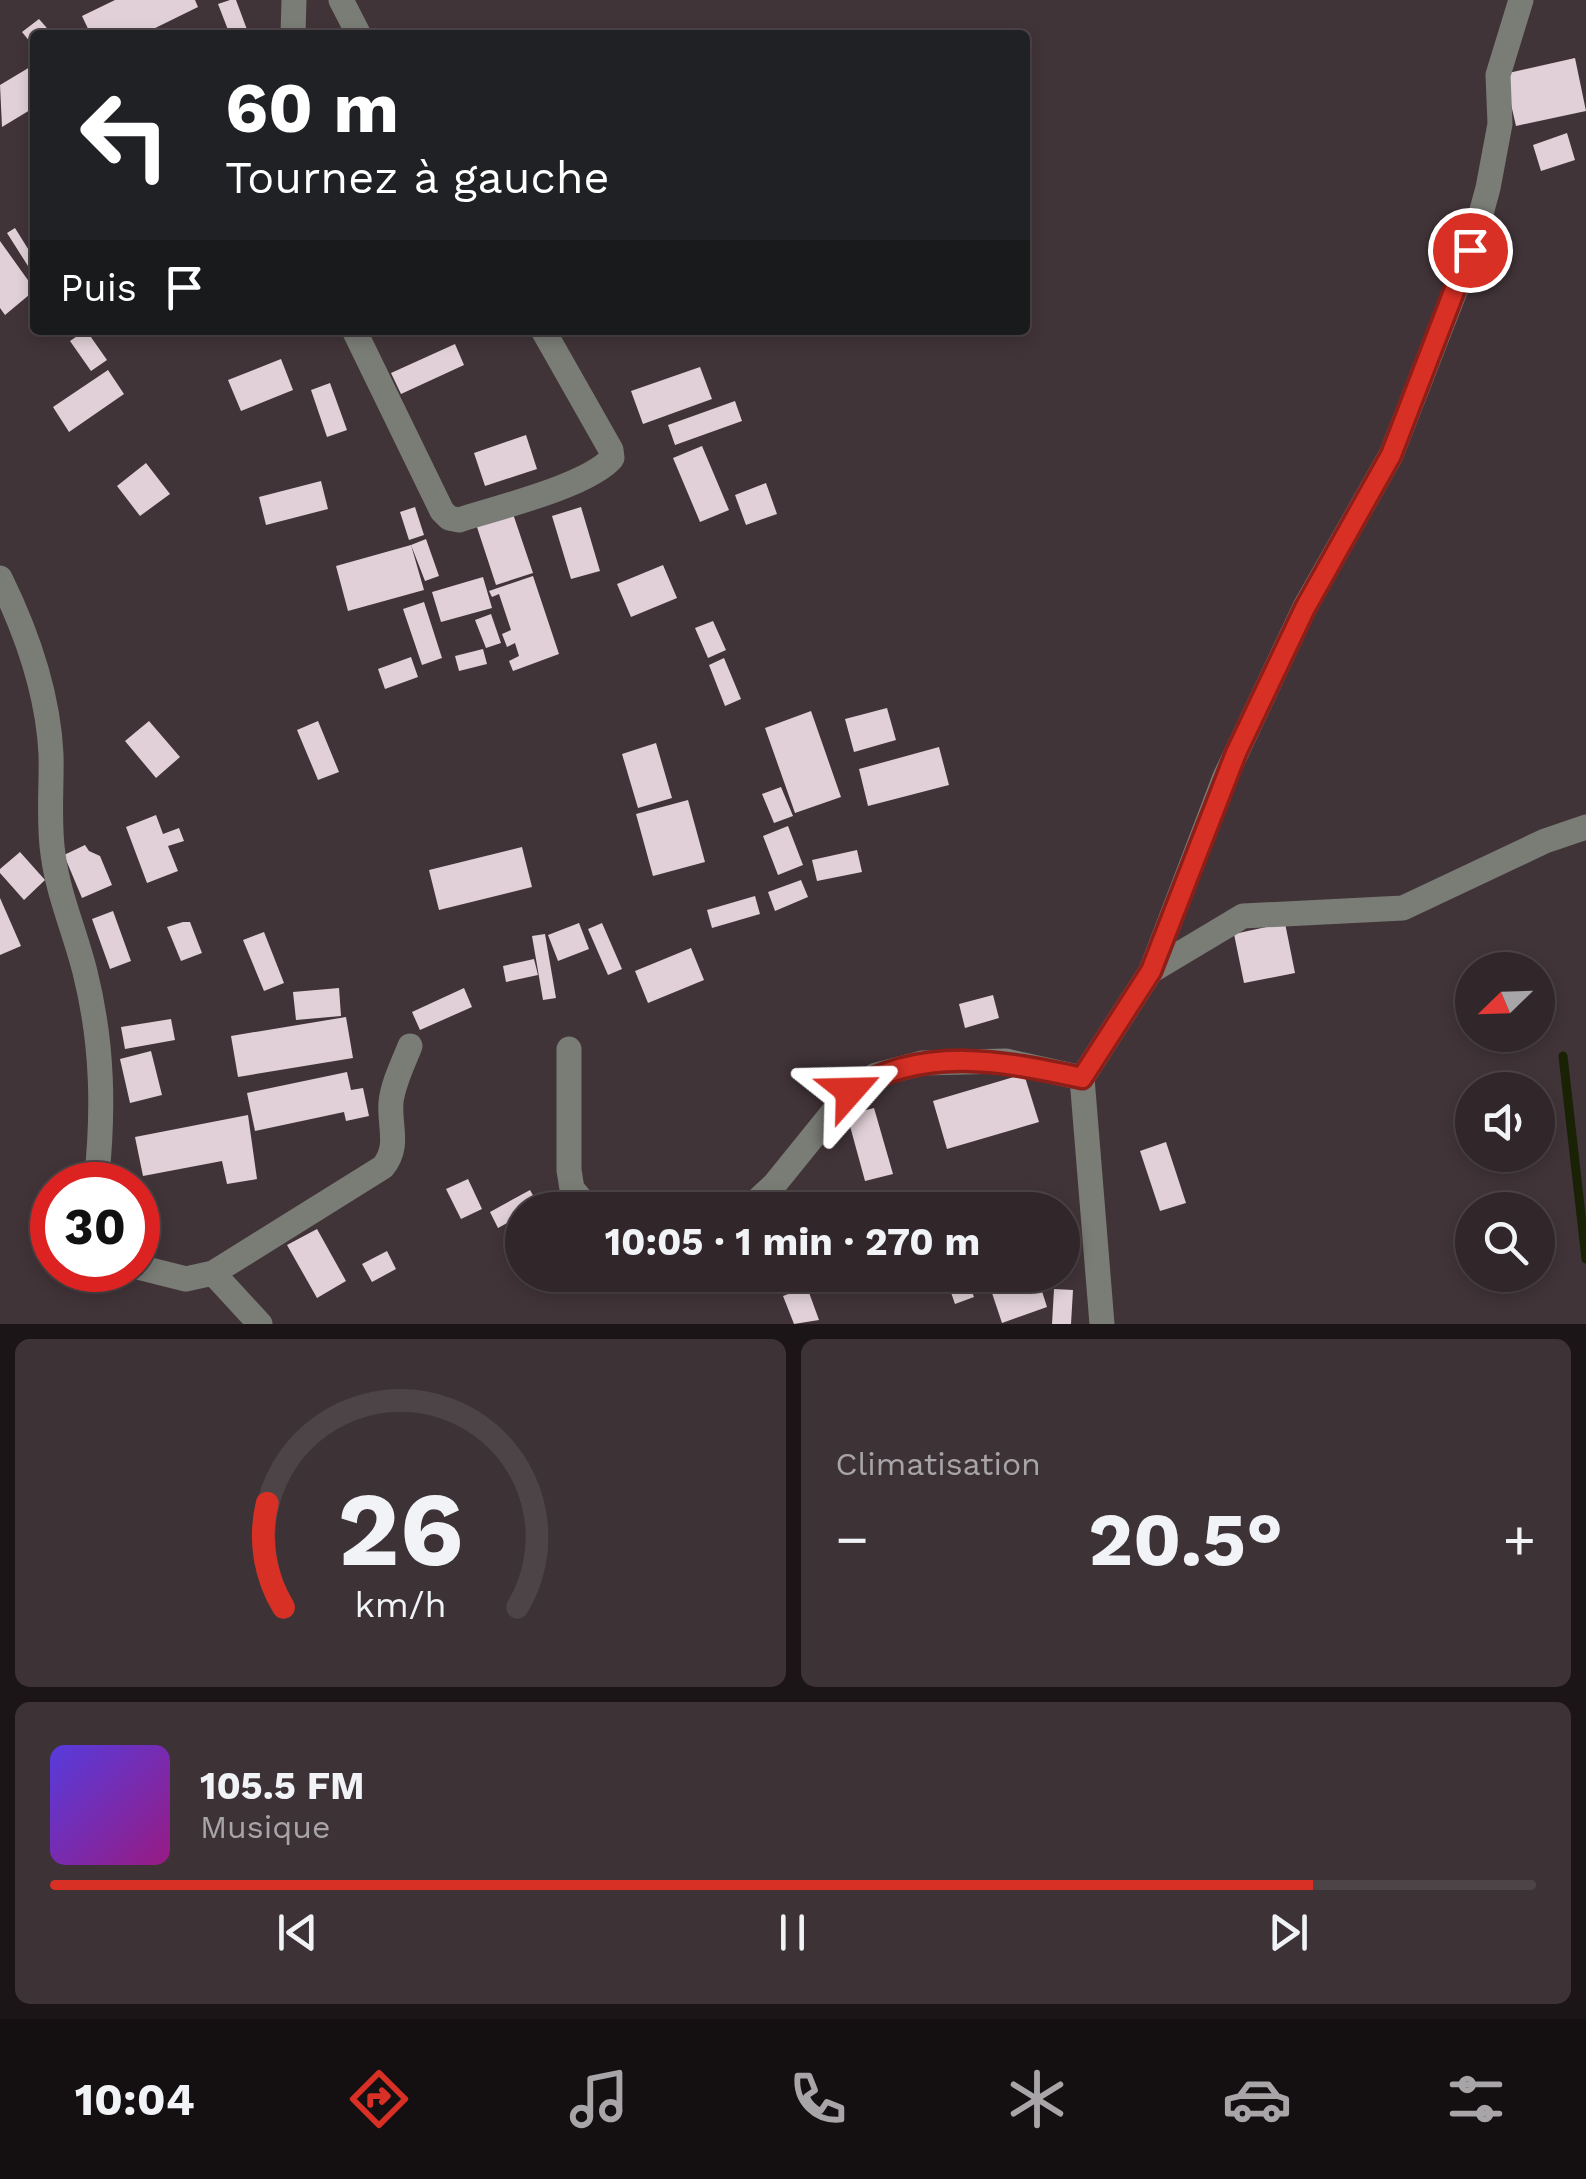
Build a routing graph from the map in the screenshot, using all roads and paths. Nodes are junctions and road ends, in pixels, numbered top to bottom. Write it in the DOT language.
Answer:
graph roads {
  1 [pos="294,0"];
  2 [pos="341,0"];
  3 [pos="1521,0"];
  4 [pos="293,30"];
  5 [pos="356,30"];
  6 [pos="356,335"];
  7 [pos="547,335"];
  8 [pos="0,578"];
  9 [pos="1586,827"];
  10 [pos="1151,971"];
  11 [pos="410,1046"];
  12 [pos="569,1049"];
  13 [pos="1082,1078"];
  14 [pos="98,1162"];
  15 [pos="575,1192"];
  16 [pos="766,1192"];
  17 [pos="160,1272"];
  18 [pos="213,1273"];
  19 [pos="260,1324"];
  20 [pos="1102,1324"];
  1 -- 4 [label="street"];
  2 -- 5 [label="street"];
  3 -- 10 [label="street"];
  6 -- 7 [label="street"];
  8 -- 14 [label="street"];
  9 -- 10 [label="street"];
  10 -- 13 [label="street"];
  11 -- 18 [label="street"];
  12 -- 15 [label="street"];
  13 -- 16 [label="street"];
  13 -- 20 [label="street"];
  17 -- 18 [label="street"];
  18 -- 19 [label="street"];
}
